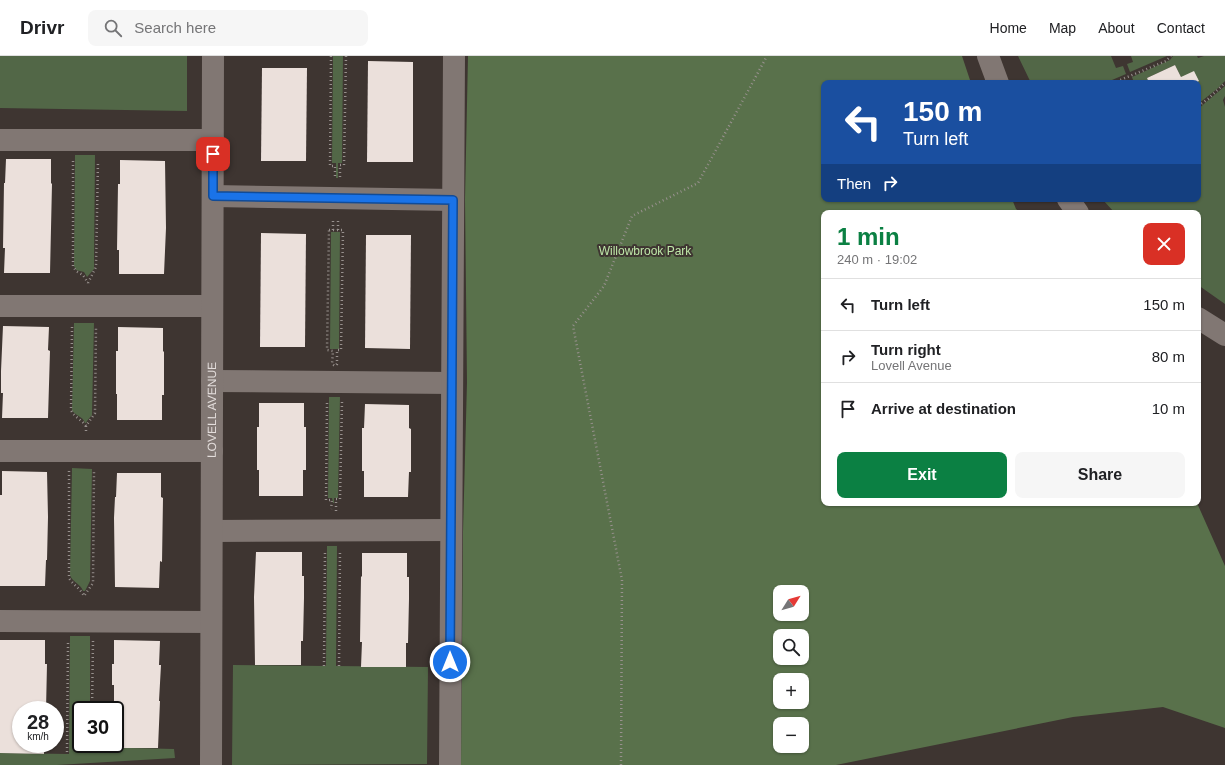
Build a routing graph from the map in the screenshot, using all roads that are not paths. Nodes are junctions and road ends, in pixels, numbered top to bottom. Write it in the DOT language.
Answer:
graph roads {
  1 [pos="213,56"];
  2 [pos="454,56"];
  3 [pos="988,56"];
  4 [pos="997,80"];
  5 [pos="0,140"];
  6 [pos="213,140"];
  7 [pos="213,196"];
  8 [pos="453,200"];
  9 [pos="0,306"];
  10 [pos="212,306"];
  11 [pos="1201,320"];
  12 [pos="1225,335"];
  13 [pos="212,381"];
  14 [pos="452,383"];
  15 [pos="0,451"];
  16 [pos="212,451"];
  17 [pos="451,530"];
  18 [pos="212,531"];
  19 [pos="0,622"];
  20 [pos="211,622"];
  21 [pos="211,765"];
  22 [pos="450,765"];
  1 -- 6 [label="street, LOVELL AVENUE"];
  2 -- 8 [label="street"];
  3 -- 4 [label="street"];
  5 -- 6 [label="street"];
  6 -- 7 [label="street, LOVELL AVENUE"];
  7 -- 8 [label="street"];
  7 -- 10 [label="street, LOVELL AVENUE"];
  8 -- 14 [label="street"];
  9 -- 10 [label="street"];
  10 -- 13 [label="street, LOVELL AVENUE"];
  11 -- 12 [label="street"];
  13 -- 14 [label="street"];
  13 -- 16 [label="street, LOVELL AVENUE"];
  14 -- 17 [label="street"];
  15 -- 16 [label="street"];
  16 -- 18 [label="street, LOVELL AVENUE"];
  17 -- 18 [label="street"];
  17 -- 22 [label="street"];
  18 -- 20 [label="street, LOVELL AVENUE"];
  19 -- 20 [label="street"];
  20 -- 21 [label="street, LOVELL AVENUE"];
}
